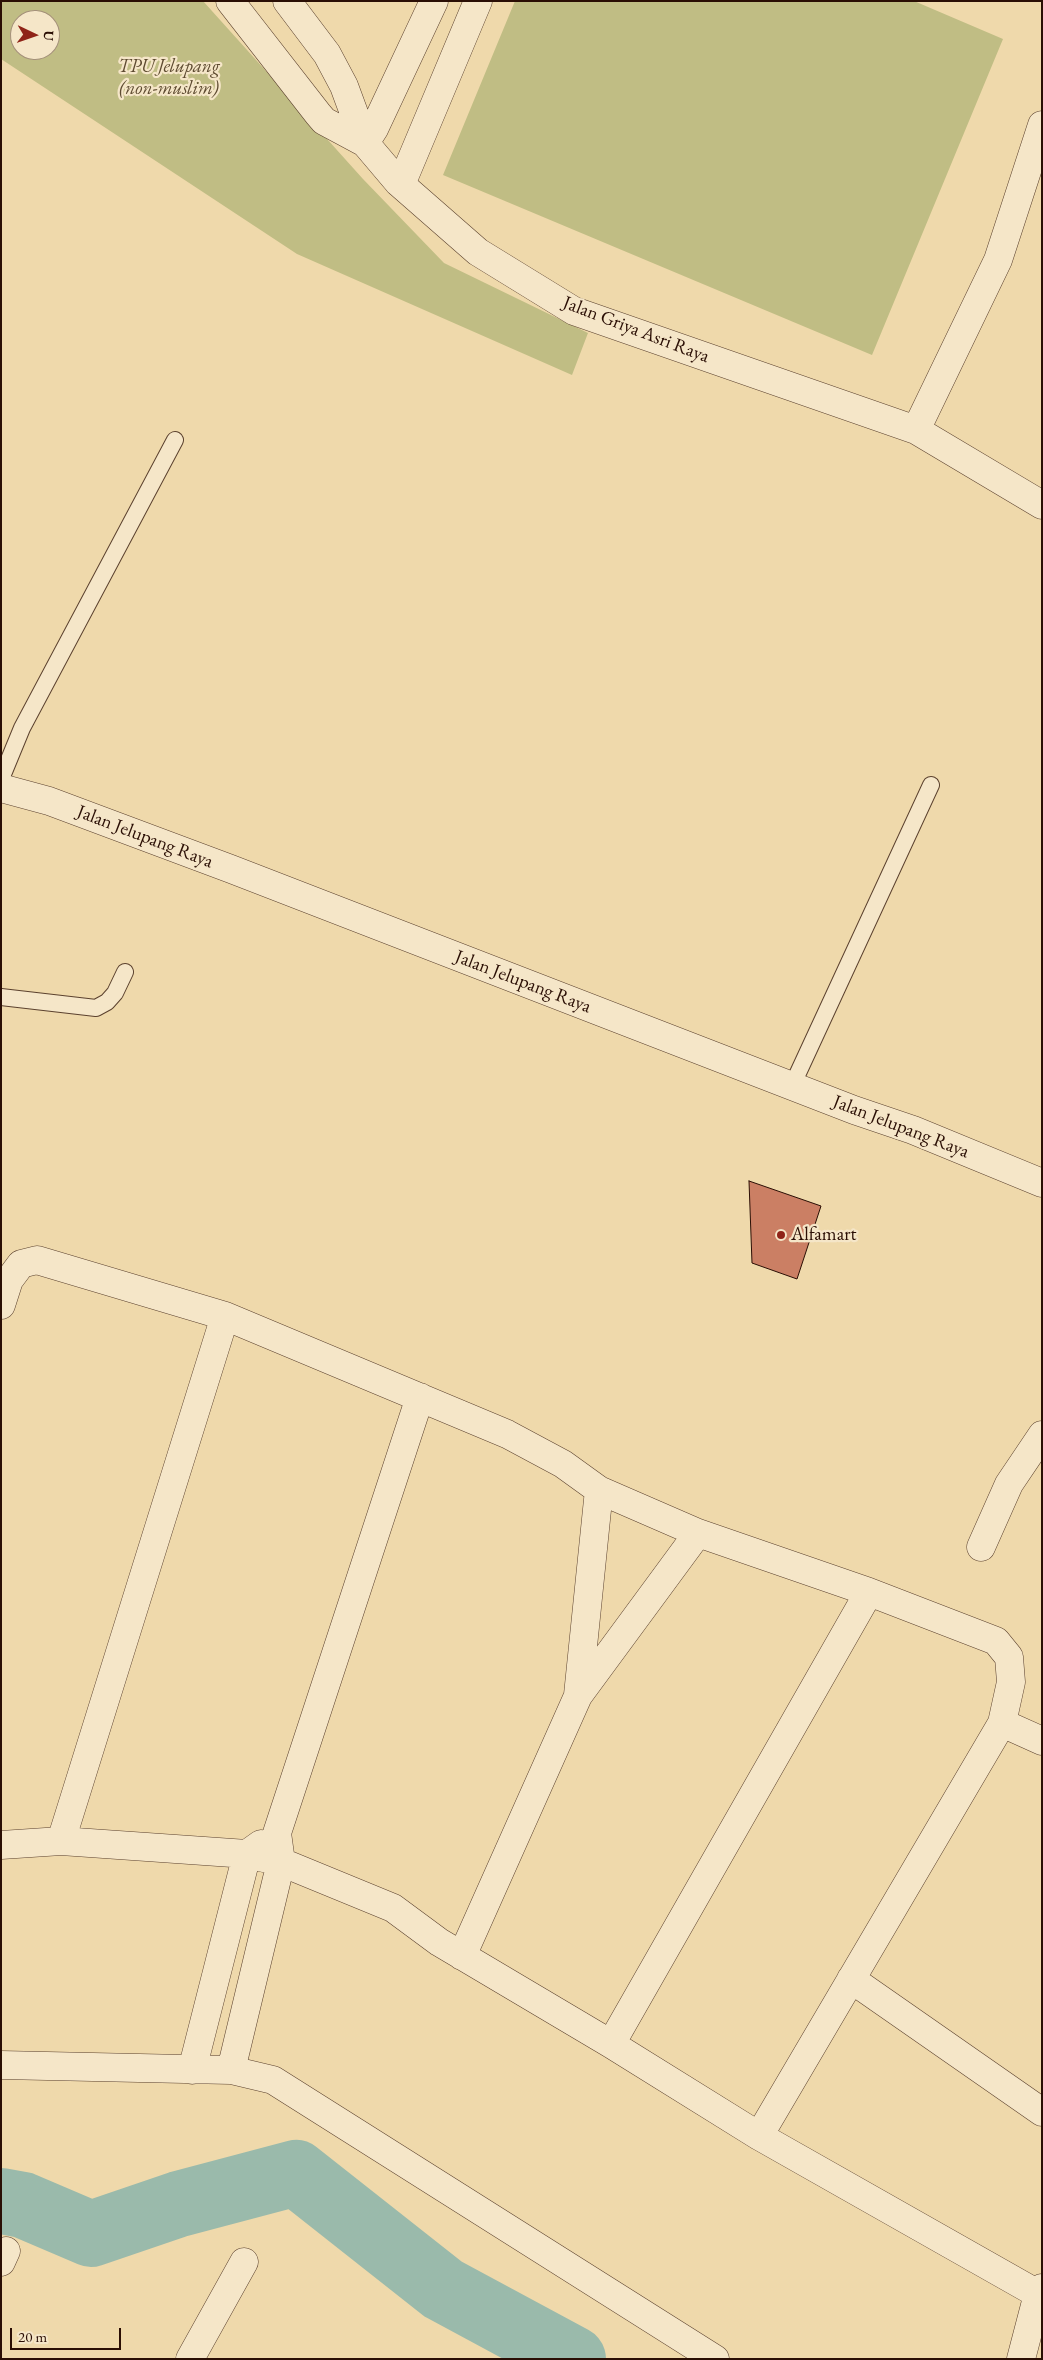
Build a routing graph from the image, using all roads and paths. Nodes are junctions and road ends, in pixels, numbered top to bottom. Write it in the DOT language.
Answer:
graph roads {
  1 [pos="230,1"];
  2 [pos="287,1"];
  3 [pos="434,1"];
  4 [pos="478,1"];
  5 [pos="1042,125"];
  6 [pos="364,143"];
  7 [pos="398,182"];
  8 [pos="916,430"];
  9 [pos="175,440"];
  10 [pos="1042,505"];
  11 [pos="1,779"];
  12 [pos="931,784"];
  13 [pos="1,788"];
  14 [pos="125,972"];
  15 [pos="1,997"];
  16 [pos="792,1086"];
  17 [pos="1042,1183"];
  18 [pos="1,1305"];
  19 [pos="225,1316"];
  20 [pos="420,1397"];
  21 [pos="1042,1435"];
  22 [pos="599,1490"];
  23 [pos="698,1533"];
  24 [pos="981,1547"];
  25 [pos="869,1592"];
  26 [pos="578,1696"];
  27 [pos="1002,1723"];
  28 [pos="1042,1741"];
  29 [pos="277,1833"];
  30 [pos="62,1841"];
  31 [pos="1,1845"];
  32 [pos="247,1854"];
  33 [pos="281,1862"];
  34 [pos="462,1956"];
  35 [pos="851,1979"];
  36 [pos="611,2044"];
  37 [pos="1,2065"];
  38 [pos="192,2070"];
  39 [pos="231,2070"];
  40 [pos="1042,2112"];
  41 [pos="759,2136"];
  42 [pos="244,2262"];
  43 [pos="1040,2291"];
  44 [pos="190,2359"];
  45 [pos="715,2359"];
  46 [pos="1021,2359"];
  1 -- 6 [label="street, Jalan Griya Asri Raya"];
  2 -- 6 [label="street"];
  3 -- 6 [label="street"];
  4 -- 7 [label="street"];
  5 -- 8 [label="street"];
  6 -- 7 [label="street, Jalan Griya Asri Raya"];
  7 -- 8 [label="street, Jalan Griya Asri Raya"];
  8 -- 10 [label="street, Jalan Griya Asri Raya"];
  9 -- 11 [label="lane"];
  12 -- 16 [label="lane"];
  13 -- 16 [label="street, Jalan Jelupang Raya"];
  14 -- 15 [label="lane"];
  16 -- 17 [label="street, Jalan Jelupang Raya"];
  18 -- 19 [label="street"];
  19 -- 20 [label="street"];
  19 -- 30 [label="street"];
  20 -- 22 [label="street"];
  20 -- 29 [label="street"];
  21 -- 24 [label="street"];
  22 -- 23 [label="street"];
  22 -- 26 [label="street"];
  23 -- 25 [label="street"];
  23 -- 26 [label="street"];
  25 -- 27 [label="street"];
  25 -- 36 [label="street"];
  26 -- 34 [label="street"];
  27 -- 28 [label="street"];
  27 -- 35 [label="street"];
  29 -- 32 [label="street"];
  29 -- 33 [label="street"];
  30 -- 31 [label="street"];
  30 -- 32 [label="street"];
  32 -- 33 [label="street"];
  32 -- 38 [label="street"];
  33 -- 34 [label="street"];
  33 -- 39 [label="street"];
  34 -- 36 [label="street"];
  35 -- 40 [label="street"];
  35 -- 41 [label="street"];
  36 -- 41 [label="street"];
  37 -- 38 [label="street"];
  38 -- 39 [label="street"];
  39 -- 45 [label="street"];
  41 -- 43 [label="street"];
  42 -- 44 [label="street"];
  43 -- 46 [label="street"];
}
